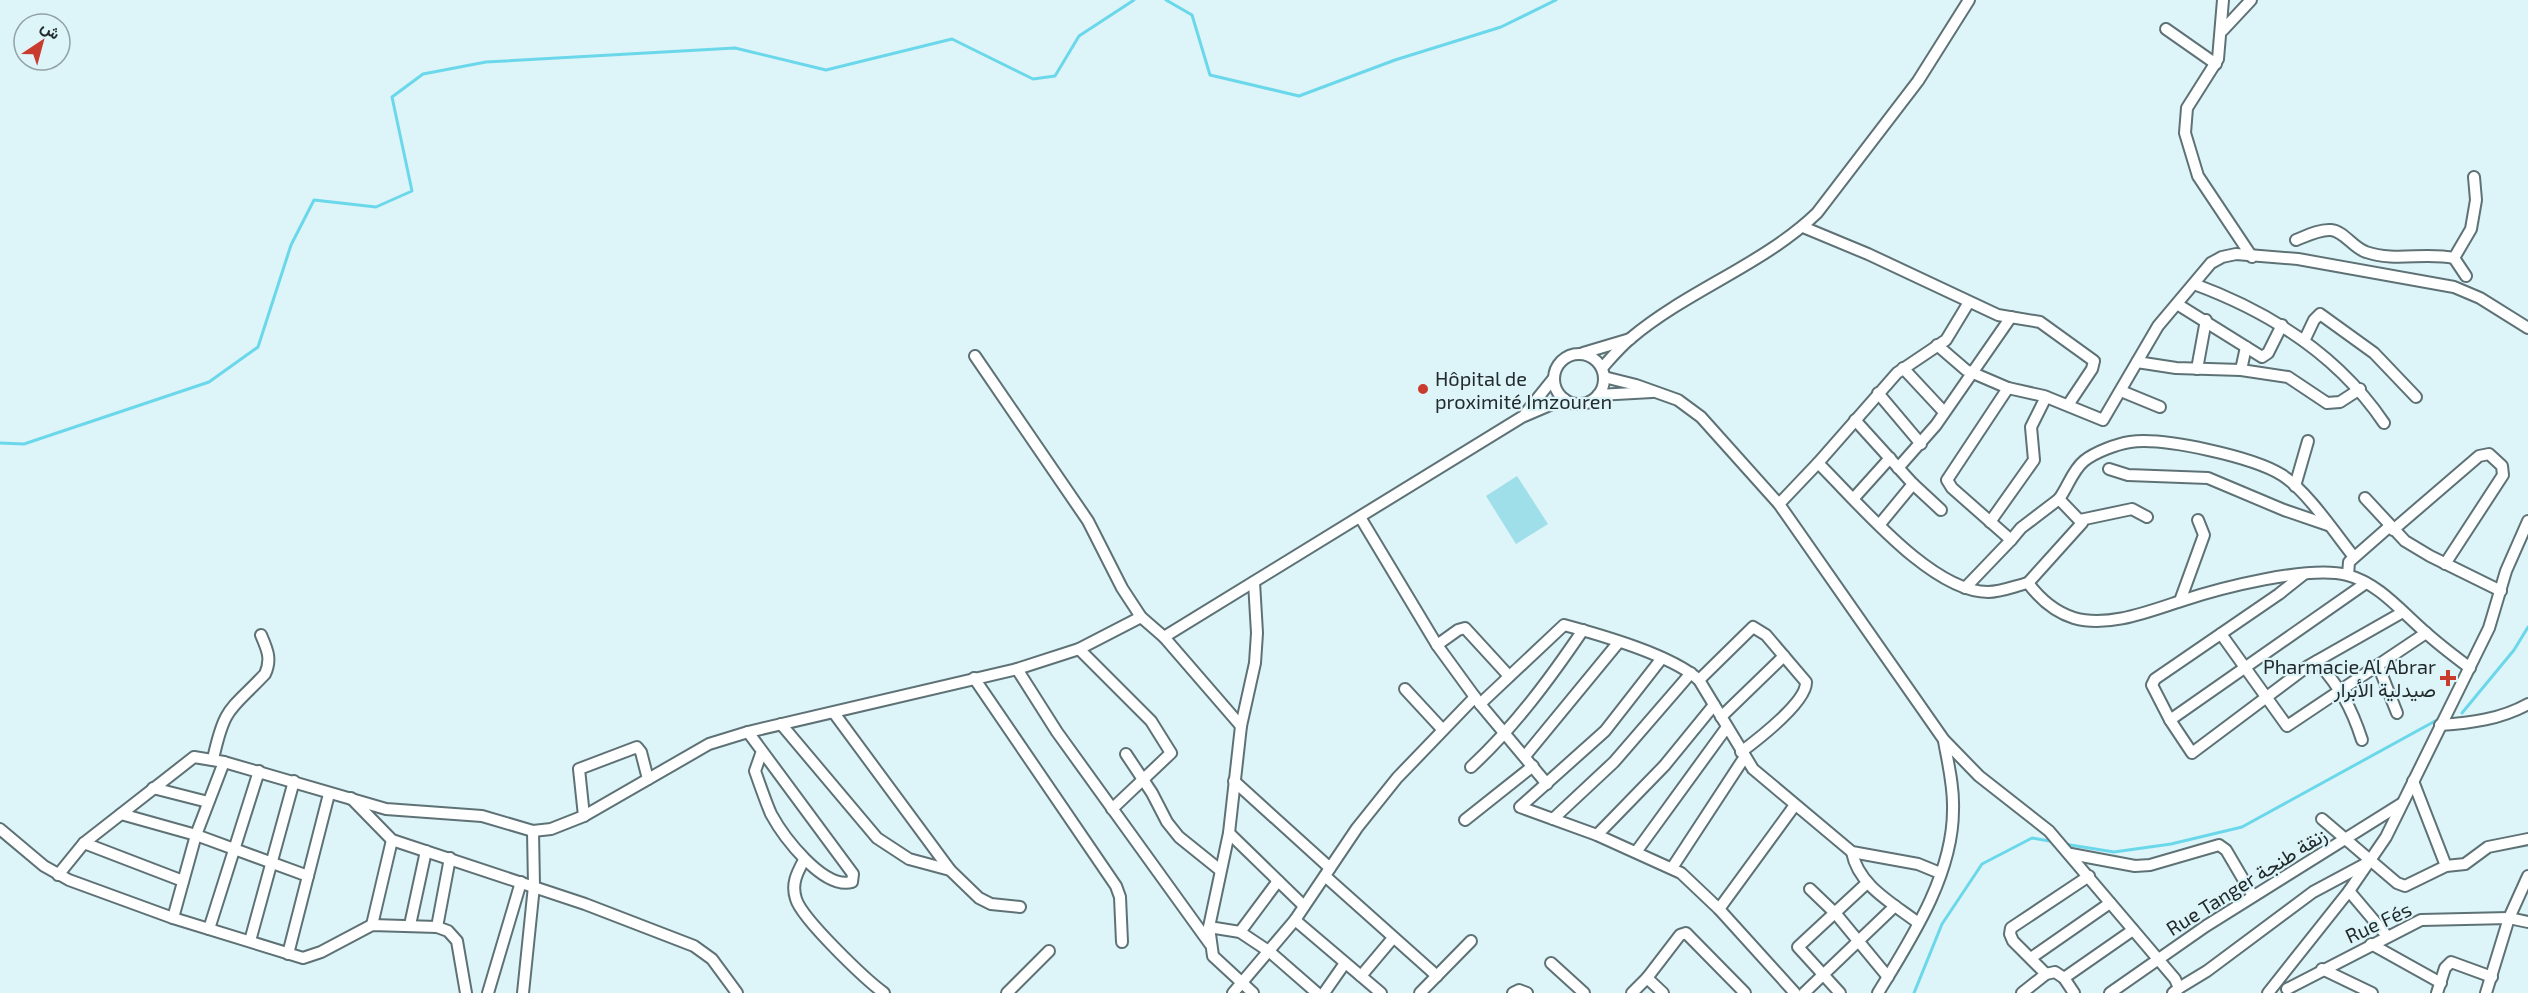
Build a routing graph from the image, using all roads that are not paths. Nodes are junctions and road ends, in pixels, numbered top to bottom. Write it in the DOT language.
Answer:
graph roads {
  1 [pos="1969,0"];
  2 [pos="2223,0"];
  3 [pos="2251,0"];
  4 [pos="2166,29"];
  5 [pos="2223,30"];
  6 [pos="2216,64"];
  7 [pos="2474,177"];
  8 [pos="1803,227"];
  9 [pos="2296,240"];
  10 [pos="2252,257"];
  11 [pos="2454,258"];
  12 [pos="2466,276"];
  13 [pos="2194,284"];
  14 [pos="1969,302"];
  15 [pos="2177,304"];
  16 [pos="2011,317"];
  17 [pos="2206,320"];
  18 [pos="2282,325"];
  19 [pos="2528,328"];
  20 [pos="1630,339"];
  21 [pos="2304,341"];
  22 [pos="1937,345"];
  23 [pos="2246,347"];
  24 [pos="1583,353"];
  25 [pos="975,356"];
  26 [pos="2137,362"];
  27 [pos="1903,368"];
  28 [pos="2198,369"];
  29 [pos="2241,370"];
  30 [pos="1603,373"];
  31 [pos="1972,373"];
  32 [pos="1553,379"];
  33 [pos="2008,388"];
  34 [pos="2360,389"];
  35 [pos="2121,391"];
  36 [pos="1657,392"];
  37 [pos="1878,393"];
  38 [pos="1598,395"];
  39 [pos="2046,397"];
  40 [pos="2416,397"];
  41 [pos="1564,399"];
  42 [pos="2068,405"];
  43 [pos="2160,407"];
  44 [pos="1944,412"];
  45 [pos="1522,417"];
  46 [pos="1855,420"];
  47 [pos="2384,423"];
  48 [pos="2308,441"];
  49 [pos="1921,444"];
  50 [pos="1890,458"];
  51 [pos="1818,462"];
  52 [pos="1898,468"];
  53 [pos="2109,469"];
  54 [pos="1913,484"];
  55 [pos="2295,486"];
  56 [pos="1854,498"];
  57 [pos="2365,498"];
  58 [pos="2059,499"];
  59 [pos="1779,504"];
  60 [pos="1941,510"];
  61 [pos="1360,517"];
  62 [pos="2147,517"];
  63 [pos="2080,520"];
  64 [pos="2198,520"];
  65 [pos="2528,521"];
  66 [pos="1990,522"];
  67 [pos="1880,524"];
  68 [pos="2328,525"];
  69 [pos="2391,528"];
  70 [pos="2528,535"];
  71 [pos="2011,540"];
  72 [pos="2515,551"];
  73 [pos="2354,557"];
  74 [pos="2445,564"];
  75 [pos="2308,572"];
  76 [pos="2348,575"];
  77 [pos="1254,582"];
  78 [pos="2028,583"];
  79 [pos="2366,583"];
  80 [pos="1965,588"];
  81 [pos="2501,591"];
  82 [pos="2180,601"];
  83 [pos="2403,612"];
  84 [pos="1141,617"];
  85 [pos="1583,630"];
  86 [pos="2426,633"];
  87 [pos="2222,634"];
  88 [pos="261,635"];
  89 [pos="1164,637"];
  90 [pos="1618,643"];
  91 [pos="1437,645"];
  92 [pos="1079,650"];
  93 [pos="1784,656"];
  94 [pos="1662,658"];
  95 [pos="2317,661"];
  96 [pos="2378,665"];
  97 [pos="2244,667"];
  98 [pos="2470,668"];
  99 [pos="1017,669"];
  100 [pos="1509,676"];
  101 [pos="1695,676"];
  102 [pos="974,678"];
  103 [pos="1405,689"];
  104 [pos="2341,690"];
  105 [pos="2266,697"];
  106 [pos="1477,701"];
  107 [pos="2528,704"];
  108 [pos="1714,705"];
  109 [pos="834,713"];
  110 [pos="2397,713"];
  111 [pos="2170,720"];
  112 [pos="1724,722"];
  113 [pos="781,724"];
  114 [pos="2440,725"];
  115 [pos="1241,726"];
  116 [pos="1442,729"];
  117 [pos="748,732"];
  118 [pos="1506,734"];
  119 [pos="1944,740"];
  120 [pos="2362,740"];
  121 [pos="762,751"];
  122 [pos="1126,754"];
  123 [pos="1743,755"];
  124 [pos="1525,756"];
  125 [pos="219,760"];
  126 [pos="1533,766"];
  127 [pos="1471,767"];
  128 [pos="259,771"];
  129 [pos="648,779"];
  130 [pos="1143,780"];
  131 [pos="294,781"];
  132 [pos="1234,781"];
  133 [pos="2413,781"];
  134 [pos="1547,784"];
  135 [pos="153,788"];
  136 [pos="329,794"];
  137 [pos="348,796"];
  138 [pos="208,802"];
  139 [pos="2403,802"];
  140 [pos="1795,805"];
  141 [pos="1112,809"];
  142 [pos="121,814"];
  143 [pos="584,816"];
  144 [pos="1553,819"];
  145 [pos="2322,819"];
  146 [pos="1465,820"];
  147 [pos="0,828"];
  148 [pos="533,831"];
  149 [pos="1229,833"];
  150 [pos="196,835"];
  151 [pos="1597,835"];
  152 [pos="2346,839"];
  153 [pos="2528,839"];
  154 [pos="392,840"];
  155 [pos="84,843"];
  156 [pos="235,851"];
  157 [pos="426,851"];
  158 [pos="1636,852"];
  159 [pos="1852,852"];
  160 [pos="2069,852"];
  161 [pos="450,858"];
  162 [pos="804,860"];
  163 [pos="2371,861"];
  164 [pos="270,864"];
  165 [pos="2446,866"];
  166 [pos="1672,868"];
  167 [pos="950,870"];
  168 [pos="1220,870"];
  169 [pos="1328,872"];
  170 [pos="1940,873"];
  171 [pos="58,875"];
  172 [pos="308,876"];
  173 [pos="2089,876"];
  174 [pos="2528,876"];
  175 [pos="1278,880"];
  176 [pos="183,881"];
  177 [pos="521,882"];
  178 [pos="1867,883"];
  179 [pos="534,886"];
  180 [pos="1810,889"];
  181 [pos="2349,891"];
  182 [pos="2253,896"];
  183 [pos="2110,903"];
  184 [pos="1304,906"];
  185 [pos="1895,906"];
  186 [pos="1020,908"];
  187 [pos="1719,909"];
  188 [pos="1836,914"];
  189 [pos="173,918"];
  190 [pos="2509,918"];
  191 [pos="1295,920"];
  192 [pos="1917,922"];
  193 [pos="2528,922"];
  194 [pos="372,925"];
  195 [pos="411,925"];
  196 [pos="437,927"];
  197 [pos="1209,927"];
  198 [pos="209,929"];
  199 [pos="2133,930"];
  200 [pos="1240,932"];
  201 [pos="2387,936"];
  202 [pos="1393,938"];
  203 [pos="250,941"];
  204 [pos="1471,941"];
  205 [pos="1122,942"];
  206 [pos="1857,942"];
  207 [pos="1210,944"];
  208 [pos="2371,944"];
  209 [pos="1049,951"];
  210 [pos="1270,952"];
  211 [pos="288,954"];
  212 [pos="2031,958"];
  213 [pos="2158,958"];
  214 [pos="1345,963"];
  215 [pos="1551,963"];
  216 [pos="2322,969"];
  217 [pos="1823,974"];
  218 [pos="2046,974"];
  219 [pos="1361,976"];
  220 [pos="1437,976"];
  221 [pos="2282,976"];
  222 [pos="1888,977"];
  223 [pos="2492,977"];
  224 [pos="1647,978"];
  225 [pos="2064,978"];
  226 [pos="1241,983"];
  227 [pos="2439,988"];
  228 [pos="2176,990"];
  229 [pos="2288,991"];
  230 [pos="466,993"];
  231 [pos="488,993"];
  232 [pos="523,993"];
  233 [pos="737,993"];
  234 [pos="884,993"];
  235 [pos="1007,993"];
  236 [pos="1233,993"];
  237 [pos="1253,993"];
  238 [pos="1317,993"];
  239 [pos="1324,993"];
  240 [pos="1381,993"];
  241 [pos="1420,993"];
  242 [pos="1513,993"];
  243 [pos="1527,993"];
  244 [pos="1584,993"];
  245 [pos="1632,993"];
  246 [pos="1663,993"];
  247 [pos="1745,993"];
  248 [pos="1795,993"];
  249 [pos="1804,993"];
  250 [pos="1840,993"];
  251 [pos="1878,993"];
  252 [pos="2022,993"];
  253 [pos="2074,993"];
  254 [pos="2110,993"];
  255 [pos="2268,993"];
  256 [pos="2372,993"];
  257 [pos="2486,993"];
  1 -- 8 [label="street"];
  2 -- 5 [label="street"];
  3 -- 5 [label="street"];
  4 -- 6 [label="street"];
  5 -- 6 [label="street"];
  6 -- 10 [label="street"];
  7 -- 11 [label="street"];
  8 -- 14 [label="street"];
  8 -- 20 [label="street"];
  9 -- 11 [label="street"];
  10 -- 13 [label="street"];
  10 -- 19 [label="street"];
  11 -- 12 [label="street"];
  13 -- 15 [label="street"];
  13 -- 18 [label="street"];
  14 -- 16 [label="street"];
  14 -- 22 [label="street"];
  15 -- 17 [label="street"];
  15 -- 26 [label="street"];
  16 -- 31 [label="street"];
  16 -- 42 [label="street"];
  17 -- 23 [label="street"];
  17 -- 28 [label="street"];
  18 -- 21 [label="street"];
  18 -- 23 [label="street"];
  20 -- 24 [label="street"];
  20 -- 30 [label="street"];
  21 -- 34 [label="street"];
  21 -- 40 [label="street"];
  22 -- 27 [label="street"];
  22 -- 31 [label="street"];
  23 -- 29 [label="street"];
  24 -- 30 [label="street"];
  24 -- 32 [label="street"];
  25 -- 84 [label="street"];
  26 -- 28 [label="street"];
  26 -- 35 [label="street"];
  27 -- 37 [label="street"];
  27 -- 44 [label="street"];
  28 -- 29 [label="street"];
  29 -- 34 [label="street"];
  30 -- 36 [label="street"];
  30 -- 38 [label="street"];
  31 -- 33 [label="street"];
  31 -- 44 [label="street"];
  32 -- 41 [label="street"];
  32 -- 45 [label="street"];
  33 -- 39 [label="street"];
  33 -- 66 [label="street"];
  34 -- 47 [label="street"];
  35 -- 42 [label="street"];
  35 -- 43 [label="street"];
  36 -- 38 [label="street"];
  36 -- 59 [label="street"];
  37 -- 46 [label="street"];
  37 -- 49 [label="street"];
  38 -- 41 [label="street"];
  39 -- 42 [label="street"];
  39 -- 66 [label="street"];
  41 -- 45 [label="street"];
  44 -- 49 [label="street"];
  45 -- 61 [label="street"];
  46 -- 50 [label="street"];
  46 -- 51 [label="street"];
  48 -- 55 [label="street"];
  49 -- 52 [label="street"];
  50 -- 52 [label="street"];
  50 -- 56 [label="street"];
  51 -- 56 [label="street"];
  51 -- 59 [label="street"];
  52 -- 54 [label="street"];
  53 -- 68 [label="street"];
  54 -- 60 [label="street"];
  54 -- 67 [label="street"];
  55 -- 58 [label="street"];
  55 -- 68 [label="street"];
  56 -- 67 [label="street"];
  57 -- 69 [label="street"];
  58 -- 63 [label="street"];
  58 -- 71 [label="street"];
  59 -- 119 [label="street"];
  61 -- 77 [label="street"];
  61 -- 91 [label="street"];
  62 -- 63 [label="street"];
  63 -- 78 [label="street"];
  64 -- 82 [label="street"];
  65 -- 72 [label="street"];
  66 -- 71 [label="street"];
  67 -- 80 [label="street"];
  68 -- 73 [label="street"];
  69 -- 73 [label="street"];
  69 -- 74 [label="street"];
  69 -- 74 [label="street"];
  70 -- 72 [label="street"];
  71 -- 80 [label="street"];
  72 -- 81 [label="street"];
  73 -- 76 [label="street"];
  74 -- 81 [label="street"];
  75 -- 76 [label="street"];
  75 -- 82 [label="street"];
  75 -- 87 [label="street"];
  76 -- 79 [label="street"];
  77 -- 89 [label="street"];
  77 -- 115 [label="street"];
  78 -- 80 [label="street"];
  78 -- 82 [label="street"];
  79 -- 83 [label="street"];
  79 -- 97 [label="street"];
  81 -- 98 [label="street"];
  83 -- 86 [label="street"];
  83 -- 95 [label="street"];
  84 -- 89 [label="street"];
  84 -- 92 [label="street"];
  85 -- 90 [label="street"];
  85 -- 100 [label="street"];
  85 -- 118 [label="street"];
  86 -- 96 [label="street"];
  86 -- 98 [label="street"];
  87 -- 97 [label="street"];
  87 -- 111 [label="street"];
  88 -- 125 [label="street"];
  89 -- 115 [label="street"];
  90 -- 94 [label="street"];
  90 -- 124 [label="street"];
  91 -- 100 [label="street"];
  91 -- 106 [label="street"];
  92 -- 99 [label="street"];
  92 -- 130 [label="street"];
  93 -- 101 [label="street"];
  93 -- 112 [label="street"];
  93 -- 123 [label="street"];
  94 -- 101 [label="street"];
  94 -- 134 [label="street"];
  95 -- 104 [label="street"];
  95 -- 105 [label="street"];
  96 -- 104 [label="street"];
  96 -- 110 [label="street"];
  97 -- 105 [label="street"];
  97 -- 111 [label="street"];
  98 -- 114 [label="street"];
  99 -- 102 [label="street"];
  99 -- 141 [label="street"];
  100 -- 106 [label="street"];
  101 -- 108 [label="street"];
  101 -- 144 [label="street"];
  102 -- 109 [label="street"];
  102 -- 205 [label="street"];
  103 -- 116 [label="street"];
  104 -- 105 [label="street"];
  104 -- 120 [label="street"];
  105 -- 111 [label="street"];
  106 -- 116 [label="street"];
  106 -- 118 [label="street"];
  107 -- 114 [label="street"];
  108 -- 112 [label="street"];
  108 -- 151 [label="street"];
  109 -- 113 [label="street"];
  109 -- 167 [label="street"];
  112 -- 123 [label="street"];
  112 -- 158 [label="street"];
  113 -- 117 [label="street"];
  113 -- 167 [label="street"];
  114 -- 133 [label="street"];
  115 -- 132 [label="street"];
  116 -- 169 [label="street"];
  117 -- 121 [label="street"];
  117 -- 129 [label="street"];
  118 -- 124 [label="street"];
  118 -- 127 [label="street"];
  119 -- 160 [label="street"];
  119 -- 170 [label="street"];
  121 -- 162 [label="street"];
  121 -- 162 [label="street"];
  122 -- 130 [label="street"];
  123 -- 140 [label="street"];
  123 -- 166 [label="street"];
  124 -- 126 [label="street"];
  125 -- 128 [label="street"];
  125 -- 135 [label="street"];
  125 -- 138 [label="street"];
  126 -- 134 [label="street"];
  126 -- 146 [label="street"];
  128 -- 131 [label="street"];
  128 -- 156 [label="street"];
  129 -- 143 [label="street"];
  129 -- 143 [label="street"];
  130 -- 141 [label="street"];
  130 -- 168 [label="street"];
  131 -- 136 [label="street"];
  131 -- 164 [label="street"];
  132 -- 149 [label="street"];
  132 -- 169 [label="street"];
  133 -- 139 [label="street"];
  133 -- 165 [label="street"];
  134 -- 144 [label="street"];
  135 -- 138 [label="street"];
  135 -- 142 [label="street"];
  136 -- 137 [label="street"];
  136 -- 172 [label="street"];
  137 -- 148 [label="street"];
  137 -- 154 [label="street"];
  138 -- 150 [label="street"];
  139 -- 152 [label="street, Rue Tanger زنقة طنجة"];
  139 -- 163 [label="street"];
  140 -- 159 [label="street"];
  140 -- 187 [label="street"];
  141 -- 207 [label="street"];
  142 -- 150 [label="street"];
  142 -- 155 [label="street"];
  143 -- 148 [label="street"];
  144 -- 151 [label="street"];
  145 -- 152 [label="street"];
  147 -- 171 [label="street"];
  148 -- 179 [label="street"];
  149 -- 168 [label="street"];
  149 -- 175 [label="street"];
  150 -- 156 [label="street"];
  150 -- 176 [label="street"];
  151 -- 158 [label="street"];
  152 -- 163 [label="street"];
  152 -- 182 [label="street, Rue Tanger زنقة طنجة"];
  153 -- 165 [label="street"];
  154 -- 157 [label="street"];
  154 -- 194 [label="street"];
  155 -- 171 [label="street"];
  155 -- 176 [label="street"];
  156 -- 164 [label="street"];
  156 -- 198 [label="street"];
  157 -- 161 [label="street"];
  157 -- 195 [label="street"];
  158 -- 166 [label="street"];
  159 -- 170 [label="street"];
  159 -- 178 [label="street"];
  160 -- 173 [label="street"];
  160 -- 182 [label="street"];
  161 -- 177 [label="street"];
  161 -- 196 [label="street"];
  162 -- 234 [label="street"];
  163 -- 165 [label="street"];
  163 -- 181 [label="street"];
  163 -- 228 [label="street"];
  164 -- 172 [label="street"];
  164 -- 203 [label="street"];
  166 -- 187 [label="street"];
  167 -- 186 [label="street"];
  168 -- 197 [label="street"];
  169 -- 184 [label="street"];
  169 -- 202 [label="street"];
  170 -- 192 [label="street"];
  171 -- 189 [label="street"];
  172 -- 211 [label="street"];
  173 -- 183 [label="street"];
  173 -- 212 [label="street"];
  174 -- 190 [label="street"];
  175 -- 184 [label="street"];
  175 -- 200 [label="street"];
  176 -- 189 [label="street"];
  177 -- 179 [label="street"];
  177 -- 231 [label="street"];
  178 -- 185 [label="street"];
  178 -- 188 [label="street"];
  179 -- 232 [label="street"];
  179 -- 233 [label="street"];
  180 -- 188 [label="street"];
  181 -- 201 [label="street"];
  181 -- 221 [label="street"];
  182 -- 213 [label="street, Rue Tanger زنقة طنجة"];
  183 -- 199 [label="street"];
  183 -- 212 [label="street"];
  184 -- 191 [label="street"];
  185 -- 192 [label="street"];
  185 -- 206 [label="street"];
  187 -- 248 [label="street"];
  188 -- 206 [label="street"];
  188 -- 217 [label="street"];
  189 -- 198 [label="street"];
  190 -- 193 [label="street, Rue Fés"];
  190 -- 201 [label="street, Rue Fés"];
  190 -- 223 [label="street"];
  191 -- 210 [label="street"];
  191 -- 214 [label="street"];
  192 -- 222 [label="street"];
  194 -- 195 [label="street"];
  194 -- 211 [label="street"];
  195 -- 196 [label="street"];
  196 -- 230 [label="street"];
  197 -- 200 [label="street"];
  197 -- 207 [label="street"];
  198 -- 203 [label="street"];
  199 -- 213 [label="street"];
  199 -- 225 [label="street"];
  200 -- 210 [label="street"];
  201 -- 208 [label="street, Rue Fés"];
  202 -- 219 [label="street"];
  202 -- 220 [label="street"];
  203 -- 211 [label="street"];
  204 -- 220 [label="street"];
  206 -- 217 [label="street"];
  206 -- 222 [label="street"];
  207 -- 226 [label="street"];
  208 -- 216 [label="street, Rue Fés"];
  208 -- 227 [label="street"];
  209 -- 235 [label="street"];
  210 -- 226 [label="street"];
  210 -- 238 [label="street"];
  212 -- 218 [label="street"];
  213 -- 228 [label="street"];
  213 -- 254 [label="street, Rue Tanger زنقة طنجة"];
  214 -- 219 [label="street"];
  214 -- 239 [label="street"];
  215 -- 244 [label="street"];
  216 -- 229 [label="street, Rue Fés"];
  216 -- 256 [label="street"];
  217 -- 249 [label="street"];
  217 -- 250 [label="street"];
  218 -- 225 [label="street"];
  218 -- 252 [label="street"];
  219 -- 240 [label="street"];
  220 -- 241 [label="street"];
  221 -- 229 [label="street"];
  221 -- 255 [label="street"];
  222 -- 251 [label="street"];
  223 -- 227 [label="street"];
  223 -- 257 [label="street"];
  224 -- 245 [label="street"];
  224 -- 246 [label="street"];
  224 -- 247 [label="street"];
  225 -- 253 [label="street"];
  226 -- 236 [label="street"];
  226 -- 237 [label="street"];
  242 -- 243 [label="street"];
}
